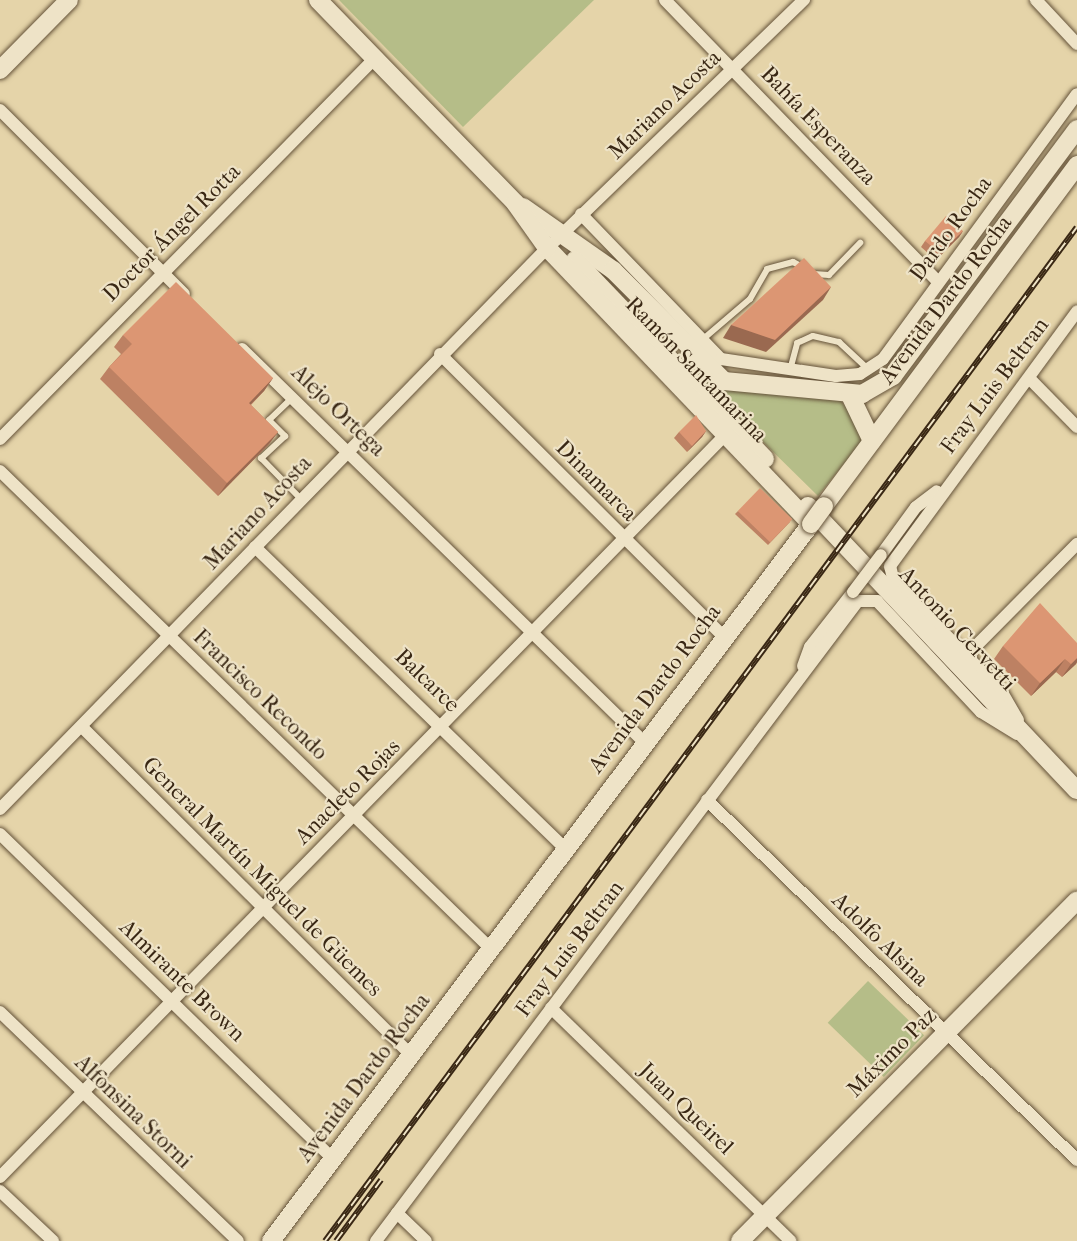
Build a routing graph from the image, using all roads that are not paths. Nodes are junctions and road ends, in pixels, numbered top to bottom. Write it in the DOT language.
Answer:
graph roads {
  1 [pos="69,0"];
  2 [pos="318,0"];
  3 [pos="665,0"];
  4 [pos="804,0"];
  5 [pos="1036,0"];
  6 [pos="1077,44"];
  7 [pos="375,58"];
  8 [pos="733,69"];
  9 [pos="0,70"];
  10 [pos="1077,94"];
  11 [pos="0,110"];
  12 [pos="1077,129"];
  13 [pos="1077,165"];
  14 [pos="581,214"];
  15 [pos="555,240"];
  16 [pos="860,243"];
  17 [pos="161,273"];
  18 [pos="938,282"];
  19 [pos="194,304"];
  20 [pos="1077,311"];
  21 [pos="228,335"];
  22 [pos="702,340"];
  23 [pos="440,354"];
  24 [pos="790,370"];
  25 [pos="869,370"];
  26 [pos="1030,379"];
  27 [pos="850,395"];
  28 [pos="294,397"];
  29 [pos="1077,427"];
  30 [pos="725,435"];
  31 [pos="0,439"];
  32 [pos="872,441"];
  33 [pos="347,449"];
  34 [pos="0,471"];
  35 [pos="946,485"];
  36 [pos="301,499"];
  37 [pos="811,524"];
  38 [pos="625,540"];
  39 [pos="1077,544"];
  40 [pos="255,547"];
  41 [pos="848,549"];
  42 [pos="890,566"];
  43 [pos="866,597"];
  44 [pos="535,634"];
  45 [pos="171,636"];
  46 [pos="723,637"];
  47 [pos="966,656"];
  48 [pos="796,681"];
  49 [pos="443,726"];
  50 [pos="82,727"];
  51 [pos="645,743"];
  52 [pos="1031,743"];
  53 [pos="1077,790"];
  54 [pos="707,800"];
  55 [pos="0,809"];
  56 [pos="354,816"];
  57 [pos="0,834"];
  58 [pos="566,849"];
  59 [pos="1077,900"];
  60 [pos="262,909"];
  61 [pos="491,949"];
  62 [pos="173,1001"];
  63 [pos="551,1008"];
  64 [pos="0,1012"];
  65 [pos="946,1033"];
  66 [pos="413,1057"];
  67 [pos="81,1093"];
  68 [pos="333,1159"];
  69 [pos="1077,1160"];
  70 [pos="0,1177"];
  71 [pos="0,1191"];
  72 [pos="397,1213"];
  73 [pos="765,1215"];
  74 [pos="53,1241"];
  75 [pos="238,1241"];
  76 [pos="271,1241"];
  77 [pos="376,1241"];
  78 [pos="426,1241"];
  79 [pos="740,1241"];
  80 [pos="791,1241"];
  1 -- 9 [label="main road"];
  2 -- 7 [label="main road, Ramón Santamarina"];
  3 -- 8 [label="street, Bahía Esperanza"];
  4 -- 8 [label="street, Mariano Acosta"];
  5 -- 6 [label="street"];
  7 -- 15 [label="main road, Ramón Santamarina"];
  7 -- 17 [label="street, Doctor Ángel Rotta"];
  8 -- 14 [label="street, Mariano Acosta"];
  8 -- 18 [label="street, Bahía Esperanza"];
  10 -- 18 [label="street, Dardo Rocha"];
  11 -- 17 [label="street"];
  12 -- 27 [label="main road, Avenida Dardo Rocha"];
  13 -- 32 [label="main road, Avenida Dardo Rocha"];
  14 -- 15 [label="street, Mariano Acosta"];
  14 -- 22 [label="street, Ramón Santamarina"];
  15 -- 23 [label="street, Mariano Acosta"];
  15 -- 27 [label="main road, Ramón Santamarina"];
  15 -- 30 [label="main road, Ramón Santamarina"];
  15 -- 41 [label="main road, Ramón Santamarina"];
  16 -- 22 [label="lane"];
  17 -- 19 [label="street"];
  17 -- 31 [label="street, Doctor Ángel Rotta"];
  18 -- 25 [label="street, Dardo Rocha"];
  20 -- 26 [label="street, Fray Luis Beltran"];
  21 -- 28 [label="street, Alejo Ortega"];
  22 -- 24 [label="street, Ramón Santamarina"];
  23 -- 33 [label="street, Mariano Acosta"];
  23 -- 38 [label="street, Dinamarca"];
  24 -- 25 [label="street, Ramón Santamarina"];
  24 -- 25 [label="lane"];
  26 -- 29 [label="street"];
  26 -- 35 [label="street, Fray Luis Beltran"];
  27 -- 32 [label="main road"];
  28 -- 33 [label="street, Alejo Ortega"];
  28 -- 36 [label="lane"];
  30 -- 37 [label="main road, Ramón Santamarina"];
  30 -- 38 [label="street, Anacleto Rojas"];
  32 -- 37 [label="main road, Avenida Dardo Rocha, bridge"];
  33 -- 36 [label="street, Mariano Acosta"];
  33 -- 44 [label="street, Alejo Ortega"];
  34 -- 45 [label="street, Francisco Recondo"];
  35 -- 42 [label="street, Fray Luis Beltran"];
  35 -- 48 [label="street, Fray Luis Beltran, bridge"];
  36 -- 40 [label="street, Mariano Acosta"];
  37 -- 46 [label="main road, Avenida Dardo Rocha"];
  38 -- 44 [label="street, Anacleto Rojas"];
  38 -- 46 [label="street, Dinamarca"];
  39 -- 47 [label="street"];
  40 -- 45 [label="street, Mariano Acosta"];
  40 -- 49 [label="street, Balcarce"];
  41 -- 52 [label="main road, Antonio Cervetti"];
  42 -- 47 [label="street, Antonio Cervetti"];
  43 -- 48 [label="street, Fray Luis Beltran"];
  43 -- 52 [label="street, Antonio Cervetti"];
  44 -- 49 [label="street, Anacleto Rojas"];
  44 -- 51 [label="street, Alejo Ortega"];
  45 -- 50 [label="street, Mariano Acosta"];
  45 -- 56 [label="street, Francisco Recondo"];
  46 -- 51 [label="main road, Avenida Dardo Rocha"];
  47 -- 52 [label="street, Antonio Cervetti"];
  48 -- 54 [label="street, Fray Luis Beltran"];
  49 -- 56 [label="street, Anacleto Rojas"];
  49 -- 58 [label="street, Balcarce"];
  50 -- 55 [label="street, Mariano Acosta"];
  50 -- 60 [label="street, General Martín Miguel de Güemes"];
  51 -- 58 [label="main road, Avenida Dardo Rocha"];
  52 -- 53 [label="main road, Antonio Cervetti"];
  54 -- 63 [label="street, Fray Luis Beltran"];
  54 -- 65 [label="street, Adolfo Alsina"];
  56 -- 60 [label="street, Anacleto Rojas"];
  56 -- 61 [label="street, Francisco Recondo"];
  57 -- 62 [label="street, Almirante Brown"];
  58 -- 61 [label="main road, Avenida Dardo Rocha"];
  59 -- 65 [label="main road, Máximo Paz"];
  60 -- 62 [label="street, Anacleto Rojas"];
  60 -- 66 [label="street, General Martín Miguel de Güemes"];
  61 -- 66 [label="main road, Avenida Dardo Rocha"];
  62 -- 67 [label="street, Anacleto Rojas"];
  62 -- 68 [label="street, Almirante Brown"];
  63 -- 72 [label="street, Fray Luis Beltran"];
  63 -- 73 [label="street, Juan Queirel"];
  64 -- 67 [label="street, Alfonsina Storni"];
  65 -- 69 [label="street, Adolfo Alsina"];
  65 -- 73 [label="main road, Máximo Paz"];
  66 -- 68 [label="main road, Avenida Dardo Rocha"];
  67 -- 70 [label="street, Anacleto Rojas"];
  67 -- 75 [label="street, Alfonsina Storni"];
  68 -- 76 [label="main road, Avenida Dardo Rocha"];
  71 -- 74 [label="street"];
  72 -- 77 [label="street, Fray Luis Beltran"];
  72 -- 78 [label="street"];
  73 -- 79 [label="main road, Máximo Paz"];
  73 -- 80 [label="street, Juan Queirel"];
}
